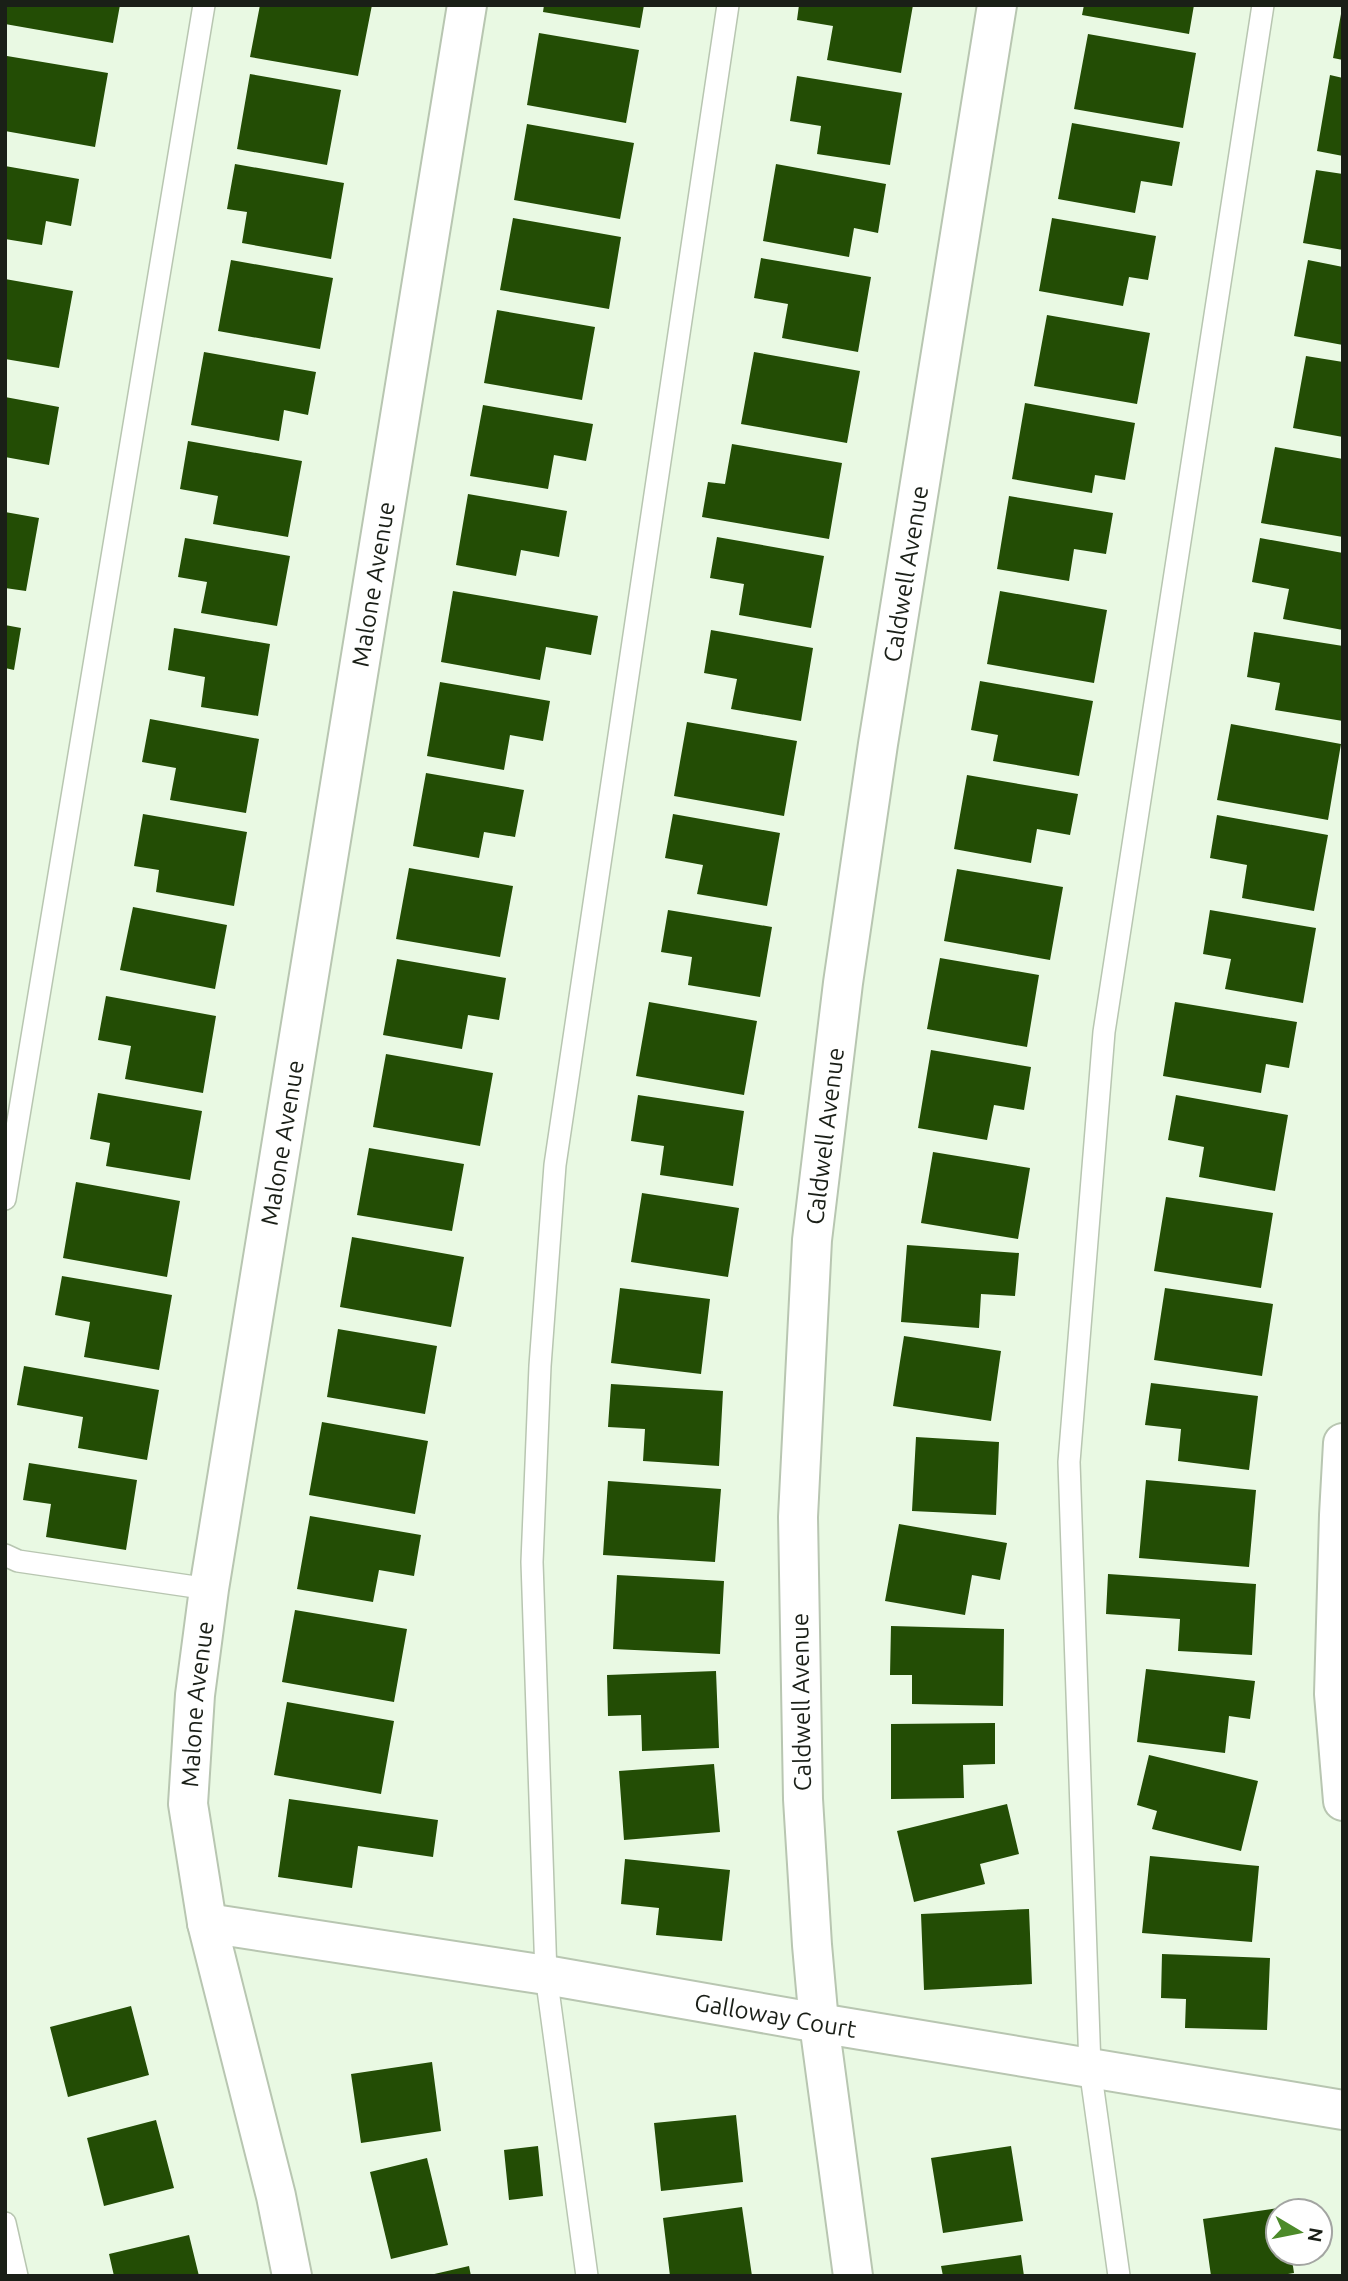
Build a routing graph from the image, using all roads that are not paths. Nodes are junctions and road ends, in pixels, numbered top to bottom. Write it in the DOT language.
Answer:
graph roads {
  1 [pos="204,5"];
  2 [pos="467,5"];
  3 [pos="728,5"];
  4 [pos="997,5"];
  5 [pos="1263,5"];
  6 [pos="5,1199"];
  7 [pos="1343,1443"];
  8 [pos="5,1555"];
  9 [pos="209,1589"];
  10 [pos="1343,1801"];
  11 [pos="207,1923"];
  12 [pos="546,1975"];
  13 [pos="819,2023"];
  14 [pos="1090,2068"];
  15 [pos="1343,2110"];
  16 [pos="5,2223"];
  17 [pos="17,2276"];
  18 [pos="292,2276"];
  19 [pos="587,2276"];
  20 [pos="853,2276"];
  21 [pos="1119,2276"];
  1 -- 6 [label="lane"];
  2 -- 9 [label="street, Malone Avenue"];
  3 -- 12 [label="lane"];
  4 -- 13 [label="street, Caldwell Avenue"];
  5 -- 14 [label="lane"];
  7 -- 10 [label="street"];
  8 -- 9 [label="lane"];
  9 -- 11 [label="street, Malone Avenue"];
  11 -- 12 [label="street, Galloway Court"];
  11 -- 18 [label="street, Malone Avenue"];
  12 -- 13 [label="street, Galloway Court"];
  12 -- 19 [label="lane"];
  13 -- 14 [label="street, Galloway Court"];
  13 -- 20 [label="street, Caldwell Avenue"];
  14 -- 15 [label="street, Galloway Court"];
  14 -- 21 [label="lane"];
  16 -- 17 [label="lane"];
}
